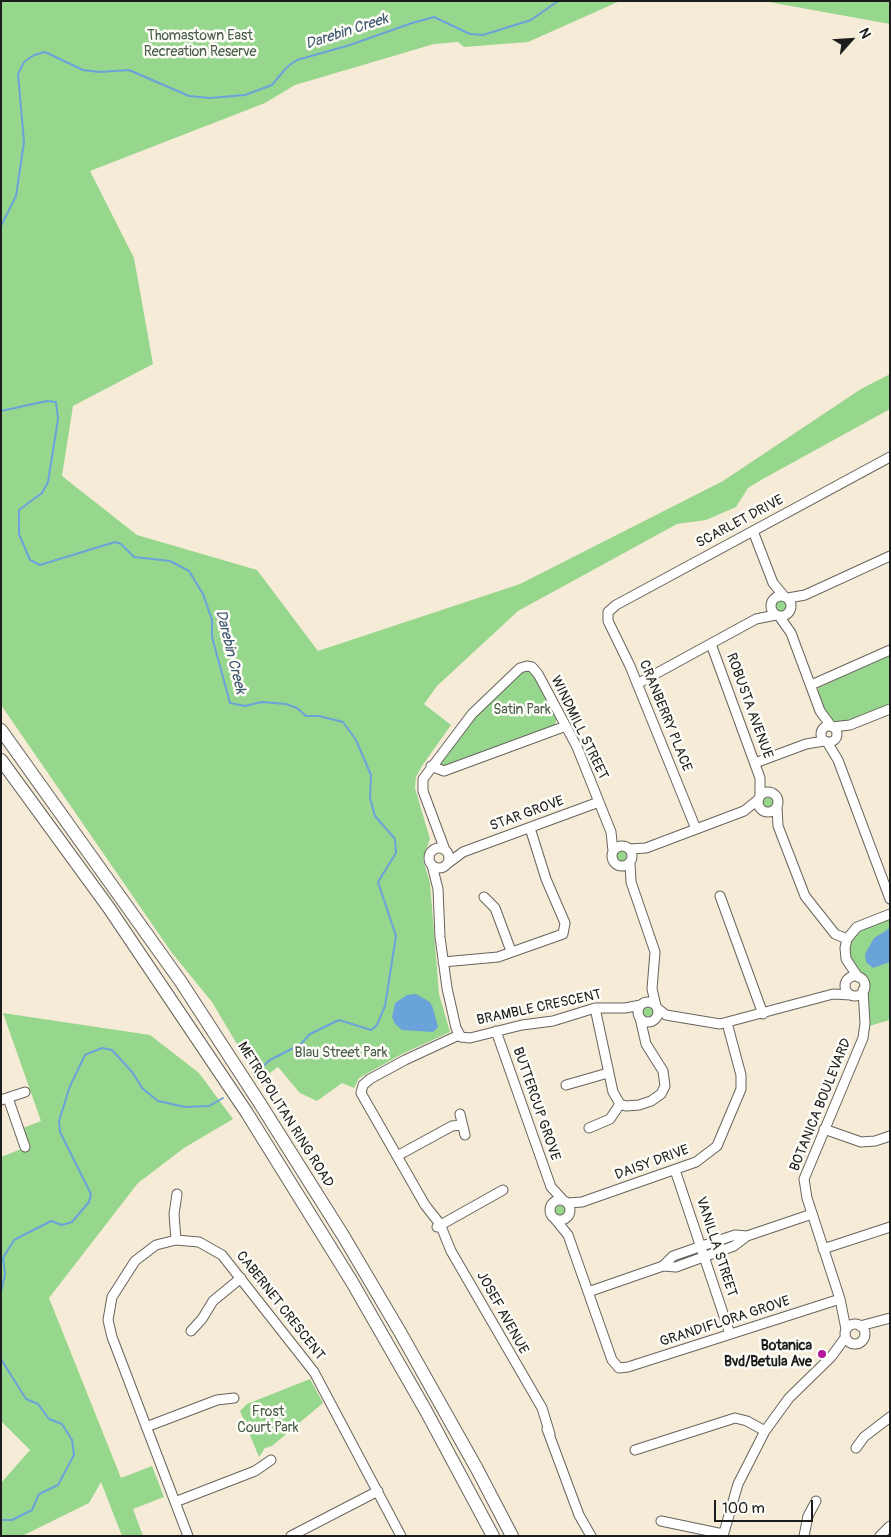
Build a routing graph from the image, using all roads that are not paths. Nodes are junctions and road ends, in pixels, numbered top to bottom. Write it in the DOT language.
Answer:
graph roads {
  1 [pos="890,457"];
  2 [pos="753,531"];
  3 [pos="890,556"];
  4 [pos="773,583"];
  5 [pos="805,595"];
  6 [pos="786,597"];
  7 [pos="772,603"];
  8 [pos="790,611"];
  9 [pos="607,615"];
  10 [pos="777,615"];
  11 [pos="756,619"];
  12 [pos="791,633"];
  13 [pos="711,644"];
  14 [pos="890,650"];
  15 [pos="637,684"];
  16 [pos="811,685"];
  17 [pos="890,709"];
  18 [pos="820,711"];
  19 [pos="850,725"];
  20 [pos="566,726"];
  21 [pos="832,726"];
  22 [pos="1,730"];
  23 [pos="821,731"];
  24 [pos="836,737"];
  25 [pos="826,742"];
  26 [pos="806,744"];
  27 [pos="1,760"];
  28 [pos="838,760"];
  29 [pos="755,762"];
  30 [pos="431,766"];
  31 [pos="760,778"];
  32 [pos="772,792"];
  33 [pos="760,797"];
  34 [pos="599,802"];
  35 [pos="777,807"];
  36 [pos="744,811"];
  37 [pos="766,812"];
  38 [pos="778,826"];
  39 [pos="530,828"];
  40 [pos="696,829"];
  41 [pos="612,832"];
  42 [pos="438,834"];
  43 [pos="628,848"];
  44 [pos="646,848"];
  45 [pos="434,850"];
  46 [pos="446,850"];
  47 [pos="613,851"];
  48 [pos="464,852"];
  49 [pos="631,862"];
  50 [pos="432,865"];
  51 [pos="446,865"];
  52 [pos="620,866"];
  53 [pos="631,882"];
  54 [pos="438,889"];
  55 [pos="720,896"];
  56 [pos="484,897"];
  57 [pos="890,899"];
  58 [pos="890,914"];
  59 [pos="848,939"];
  60 [pos="512,951"];
  61 [pos="443,962"];
  62 [pos="848,966"];
  63 [pos="858,976"];
  64 [pos="847,980"];
  65 [pos="652,989"];
  66 [pos="863,990"];
  67 [pos="833,994"];
  68 [pos="852,995"];
  69 [pos="642,1004"];
  70 [pos="656,1007"];
  71 [pos="863,1007"];
  72 [pos="595,1008"];
  73 [pos="625,1008"];
  74 [pos="763,1014"];
  75 [pos="666,1015"];
  76 [pos="639,1017"];
  77 [pos="653,1021"];
  78 [pos="727,1023"];
  79 [pos="496,1031"];
  80 [pos="459,1035"];
  81 [pos="645,1036"];
  82 [pos="608,1073"];
  83 [pos="566,1085"];
  84 [pos="25,1092"];
  85 [pos="5,1099"];
  86 [pos="620,1104"];
  87 [pos="460,1114"];
  88 [pos="461,1124"];
  89 [pos="589,1128"];
  90 [pos="824,1129"];
  91 [pos="465,1136"];
  92 [pos="890,1136"];
  93 [pos="25,1147"];
  94 [pos="397,1156"];
  95 [pos="675,1170"];
  96 [pos="551,1187"];
  97 [pos="503,1190"];
  98 [pos="177,1194"];
  99 [pos="550,1205"];
  100 [pos="567,1207"];
  101 [pos="812,1214"];
  102 [pos="555,1219"];
  103 [pos="439,1226"];
  104 [pos="890,1227"];
  105 [pos="568,1235"];
  106 [pos="747,1236"];
  107 [pos="176,1240"];
  108 [pos="702,1246"];
  109 [pos="823,1248"];
  110 [pos="705,1257"];
  111 [pos="663,1266"];
  112 [pos="241,1278"];
  113 [pos="588,1292"];
  114 [pos="840,1299"];
  115 [pos="890,1318"];
  116 [pos="854,1330"];
  117 [pos="191,1331"];
  118 [pos="730,1334"];
  119 [pos="855,1344"];
  120 [pos="831,1357"];
  121 [pos="234,1398"];
  122 [pos="890,1417"];
  123 [pos="146,1427"];
  124 [pos="765,1431"];
  125 [pos="856,1448"];
  126 [pos="635,1450"];
  127 [pos="271,1460"];
  128 [pos="378,1491"];
  129 [pos="816,1501"];
  130 [pos="175,1502"];
  131 [pos="661,1520"];
  132 [pos="890,1526"];
  133 [pos="723,1535"];
  134 [pos="188,1536"];
  135 [pos="291,1536"];
  136 [pos="401,1536"];
  137 [pos="493,1536"];
  138 [pos="512,1536"];
  139 [pos="591,1536"];
  140 [pos="804,1536"];
  141 [pos="880,1536"];
  1 -- 2 [label="street, SCARLET DRIVE"];
  2 -- 4 [label="street"];
  2 -- 9 [label="street, SCARLET DRIVE"];
  3 -- 5 [label="street"];
  4 -- 6 [label="street"];
  4 -- 7 [label="street"];
  5 -- 6 [label="street"];
  5 -- 8 [label="street"];
  6 -- 7 [label="street"];
  6 -- 8 [label="street"];
  7 -- 10 [label="street"];
  7 -- 11 [label="street"];
  8 -- 10 [label="street"];
  8 -- 12 [label="street"];
  9 -- 15 [label="street, CRANBERRY PLACE"];
  10 -- 11 [label="street"];
  10 -- 12 [label="street"];
  11 -- 13 [label="street"];
  12 -- 16 [label="street"];
  13 -- 15 [label="street"];
  13 -- 29 [label="street, ROBUSTA AVENUE"];
  14 -- 16 [label="street"];
  15 -- 40 [label="street, CRANBERRY PLACE"];
  16 -- 18 [label="street"];
  17 -- 19 [label="street"];
  18 -- 21 [label="street"];
  18 -- 23 [label="street"];
  19 -- 21 [label="street"];
  19 -- 24 [label="street"];
  20 -- 30 [label="street"];
  20 -- 30 [label="street, WINDMILL STREET"];
  20 -- 34 [label="street, WINDMILL STREET"];
  21 -- 23 [label="street"];
  21 -- 24 [label="street"];
  22 -- 138 [label="highway, METROPOLITAN RING ROAD"];
  23 -- 25 [label="street"];
  23 -- 26 [label="street"];
  24 -- 25 [label="street"];
  24 -- 28 [label="street"];
  25 -- 26 [label="street"];
  25 -- 28 [label="street"];
  26 -- 29 [label="street"];
  27 -- 137 [label="highway"];
  28 -- 57 [label="street"];
  29 -- 31 [label="street, ROBUSTA AVENUE"];
  30 -- 42 [label="street"];
  31 -- 32 [label="street, ROBUSTA AVENUE"];
  31 -- 33 [label="street, ROBUSTA AVENUE"];
  32 -- 33 [label="street"];
  32 -- 35 [label="street"];
  33 -- 36 [label="street"];
  33 -- 37 [label="street"];
  34 -- 39 [label="street, STAR GROVE"];
  34 -- 41 [label="street, WINDMILL STREET"];
  35 -- 37 [label="street"];
  35 -- 38 [label="street"];
  36 -- 37 [label="street"];
  36 -- 40 [label="street"];
  37 -- 38 [label="street"];
  38 -- 59 [label="street"];
  39 -- 48 [label="street, STAR GROVE"];
  39 -- 60 [label="street"];
  40 -- 44 [label="street"];
  41 -- 43 [label="street, WINDMILL STREET"];
  41 -- 47 [label="street, WINDMILL STREET"];
  42 -- 45 [label="street"];
  42 -- 46 [label="street"];
  43 -- 44 [label="street"];
  43 -- 47 [label="street"];
  43 -- 49 [label="street"];
  44 -- 49 [label="street"];
  45 -- 46 [label="street"];
  45 -- 50 [label="street"];
  46 -- 48 [label="street, STAR GROVE"];
  46 -- 51 [label="street"];
  47 -- 52 [label="street"];
  48 -- 51 [label="street, STAR GROVE"];
  49 -- 52 [label="street"];
  49 -- 53 [label="street"];
  50 -- 51 [label="street"];
  50 -- 54 [label="street, BRAMBLE CRESCENT"];
  51 -- 54 [label="street, BRAMBLE CRESCENT"];
  52 -- 53 [label="street"];
  53 -- 65 [label="street"];
  54 -- 61 [label="street, BRAMBLE CRESCENT"];
  55 -- 74 [label="street"];
  56 -- 60 [label="street"];
  58 -- 59 [label="street"];
  59 -- 62 [label="street"];
  60 -- 61 [label="street"];
  61 -- 80 [label="street, BRAMBLE CRESCENT"];
  62 -- 63 [label="street"];
  62 -- 64 [label="street"];
  63 -- 64 [label="street"];
  63 -- 66 [label="street"];
  64 -- 67 [label="street"];
  64 -- 68 [label="street"];
  65 -- 69 [label="street"];
  65 -- 70 [label="street"];
  66 -- 68 [label="street"];
  66 -- 71 [label="street, BOTANICA BOULEVARD"];
  67 -- 68 [label="street"];
  67 -- 74 [label="street"];
  68 -- 71 [label="street"];
  69 -- 70 [label="street"];
  69 -- 73 [label="street, BRAMBLE CRESCENT"];
  69 -- 76 [label="street"];
  70 -- 75 [label="street"];
  70 -- 77 [label="street"];
  71 -- 90 [label="street, BOTANICA BOULEVARD"];
  72 -- 73 [label="street, BRAMBLE CRESCENT"];
  72 -- 79 [label="street, BRAMBLE CRESCENT"];
  72 -- 82 [label="street"];
  73 -- 76 [label="street, BRAMBLE CRESCENT"];
  74 -- 78 [label="street"];
  75 -- 77 [label="street"];
  75 -- 78 [label="street"];
  76 -- 77 [label="street"];
  76 -- 81 [label="street"];
  77 -- 81 [label="street"];
  78 -- 95 [label="street, DAISY DRIVE"];
  79 -- 80 [label="street, BRAMBLE CRESCENT"];
  79 -- 96 [label="street, BUTTERCUP GROVE"];
  80 -- 94 [label="street, JOSEF AVENUE"];
  81 -- 86 [label="street"];
  82 -- 83 [label="street"];
  82 -- 86 [label="street"];
  84 -- 85 [label="street"];
  85 -- 93 [label="street"];
  86 -- 89 [label="street"];
  87 -- 88 [label="street"];
  88 -- 91 [label="street"];
  88 -- 94 [label="street"];
  90 -- 92 [label="street"];
  90 -- 101 [label="street, BOTANICA BOULEVARD"];
  94 -- 103 [label="street, JOSEF AVENUE"];
  95 -- 100 [label="street, DAISY DRIVE"];
  95 -- 108 [label="street, VANILLA STREET"];
  96 -- 99 [label="street, BUTTERCUP GROVE"];
  96 -- 100 [label="street, BUTTERCUP GROVE"];
  97 -- 103 [label="street"];
  98 -- 107 [label="street"];
  99 -- 100 [label="street"];
  99 -- 102 [label="street"];
  100 -- 102 [label="street"];
  100 -- 105 [label="street"];
  101 -- 106 [label="street"];
  101 -- 109 [label="street, BOTANICA BOULEVARD"];
  102 -- 105 [label="street"];
  103 -- 139 [label="street, JOSEF AVENUE"];
  104 -- 109 [label="street"];
  105 -- 113 [label="street"];
  106 -- 108 [label="street"];
  106 -- 110 [label="street"];
  107 -- 112 [label="street, CABERNET CRESCENT"];
  107 -- 123 [label="street, CABERNET CRESCENT"];
  108 -- 110 [label="street, VANILLA STREET"];
  108 -- 111 [label="street"];
  109 -- 114 [label="street, BOTANICA BOULEVARD"];
  110 -- 111 [label="street"];
  110 -- 118 [label="street, VANILLA STREET"];
  111 -- 113 [label="street"];
  112 -- 117 [label="street"];
  112 -- 128 [label="street, CABERNET CRESCENT"];
  113 -- 118 [label="street, GRANDIFLORA GROVE"];
  114 -- 116 [label="street, BOTANICA BOULEVARD"];
  114 -- 118 [label="street, GRANDIFLORA GROVE"];
  115 -- 116 [label="street"];
  116 -- 119 [label="street"];
  116 -- 119 [label="street"];
  116 -- 120 [label="street"];
  119 -- 120 [label="street"];
  120 -- 124 [label="street"];
  121 -- 123 [label="street"];
  122 -- 125 [label="street"];
  123 -- 130 [label="street, CABERNET CRESCENT"];
  124 -- 126 [label="street"];
  124 -- 133 [label="street"];
  127 -- 130 [label="street"];
  128 -- 135 [label="street"];
  128 -- 136 [label="street, CABERNET CRESCENT"];
  129 -- 140 [label="street"];
  130 -- 134 [label="street, CABERNET CRESCENT"];
  131 -- 133 [label="street"];
  132 -- 141 [label="street"];
}
